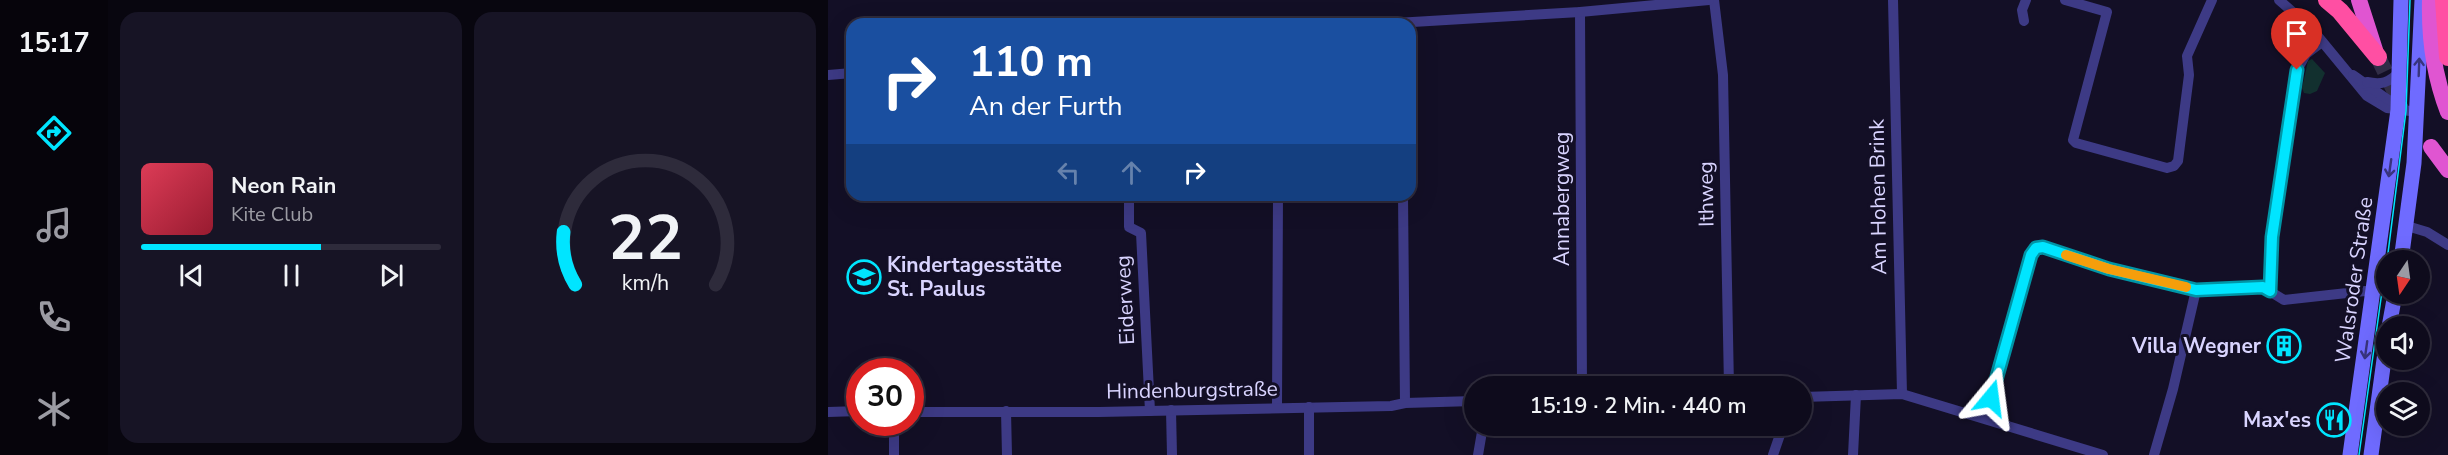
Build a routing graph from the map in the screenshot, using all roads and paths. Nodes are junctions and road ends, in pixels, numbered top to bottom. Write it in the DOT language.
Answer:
graph roads {
  1 [pos="1709,0"];
  2 [pos="1714,0"];
  3 [pos="1893,0"];
  4 [pos="2026,0"];
  5 [pos="2065,0"];
  6 [pos="2212,0"];
  7 [pos="2279,0"];
  8 [pos="2327,0"];
  9 [pos="2359,0"];
  10 [pos="2422,0"];
  11 [pos="2430,0"];
  12 [pos="2445,0"];
  13 [pos="2401,5"];
  14 [pos="1580,12"];
  15 [pos="2024,21"];
  16 [pos="1416,22"];
  17 [pos="2322,42"];
  18 [pos="2378,57"];
  19 [pos="2448,57"];
  20 [pos="2341,65"];
  21 [pos="2399,72"];
  22 [pos="846,74"];
  23 [pos="828,75"];
  24 [pos="2360,79"];
  25 [pos="2398,107"];
  26 [pos="2418,112"];
  27 [pos="2448,112"];
  28 [pos="2432,147"];
  29 [pos="2448,170"];
  30 [pos="1129,201"];
  31 [pos="1278,201"];
  32 [pos="1403,201"];
  33 [pos="2407,226"];
  34 [pos="2448,245"];
  35 [pos="2403,250"];
  36 [pos="2196,290"];
  37 [pos="2270,291"];
  38 [pos="2374,292"];
  39 [pos="2383,370"];
  40 [pos="1582,376"];
  41 [pos="1729,376"];
  42 [pos="1902,394"];
  43 [pos="1856,395"];
  44 [pos="1812,397"];
  45 [pos="1464,401"];
  46 [pos="1405,403"];
  47 [pos="1309,407"];
  48 [pos="1277,408"];
  49 [pos="1171,410"];
  50 [pos="846,411"];
  51 [pos="1006,411"];
  52 [pos="1150,411"];
  53 [pos="828,412"];
  54 [pos="924,412"];
  55 [pos="1985,418"];
  56 [pos="894,436"];
  57 [pos="1481,436"];
  58 [pos="1780,436"];
  59 [pos="894,455"];
  60 [pos="1007,455"];
  61 [pos="1172,455"];
  62 [pos="1309,455"];
  63 [pos="1478,455"];
  64 [pos="1773,455"];
  65 [pos="1853,455"];
  66 [pos="2103,455"];
  67 [pos="2154,455"];
  68 [pos="2350,455"];
  69 [pos="2371,455"];
  1 -- 14 [label="street"];
  2 -- 41 [label="street, Ithweg"];
  3 -- 42 [label="street, Am Hohen Brink"];
  4 -- 15 [label="street"];
  5 -- 6 [label="street"];
  7 -- 17 [label="street"];
  8 -- 18 [label="highway"];
  9 -- 18 [label="highway"];
  26 -- 10 [label="main road, one-way"];
  11 -- 27 [label="highway"];
  12 -- 19 [label="highway"];
  13 -- 21 [label="main road, Walsroder Straße"];
  14 -- 16 [label="street"];
  14 -- 40 [label="street, Annabergweg"];
  17 -- 20 [label="street"];
  17 -- 37 [label="street"];
  20 -- 24 [label="street"];
  20 -- 25 [label="street"];
  21 -- 24 [label="street"];
  21 -- 25 [label="main road, Walsroder Straße"];
  22 -- 23 [label="street"];
  24 -- 25 [label="street"];
  25 -- 26 [label="street"];
  25 -- 38 [label="main road, Walsroder Straße, one-way"];
  26 -- 33 [label="main road"];
  28 -- 29 [label="highway"];
  30 -- 52 [label="street, Eiderweg"];
  31 -- 48 [label="street"];
  32 -- 46 [label="street"];
  33 -- 34 [label="street"];
  33 -- 35 [label="main road"];
  36 -- 37 [label="street"];
  36 -- 55 [label="street"];
  36 -- 67 [label="street"];
  37 -- 38 [label="street"];
  38 -- 68 [label="main road, Walsroder Straße, one-way"];
  39 -- 69 [label="main road, Walsroder Straße"];
  42 -- 43 [label="street"];
  42 -- 55 [label="street"];
  43 -- 44 [label="street"];
  43 -- 65 [label="street"];
  45 -- 46 [label="street, Hindenburgstraße"];
  46 -- 47 [label="street, Hindenburgstraße"];
  47 -- 48 [label="street, Hindenburgstraße"];
  47 -- 62 [label="street"];
  48 -- 49 [label="street, Hindenburgstraße"];
  49 -- 52 [label="street, Hindenburgstraße"];
  49 -- 61 [label="street"];
  50 -- 53 [label="street"];
  51 -- 52 [label="street, Hindenburgstraße"];
  51 -- 54 [label="street, Hindenburgstraße"];
  51 -- 60 [label="street"];
  55 -- 66 [label="street"];
  56 -- 59 [label="street"];
  57 -- 63 [label="street"];
  58 -- 64 [label="street"];
}
